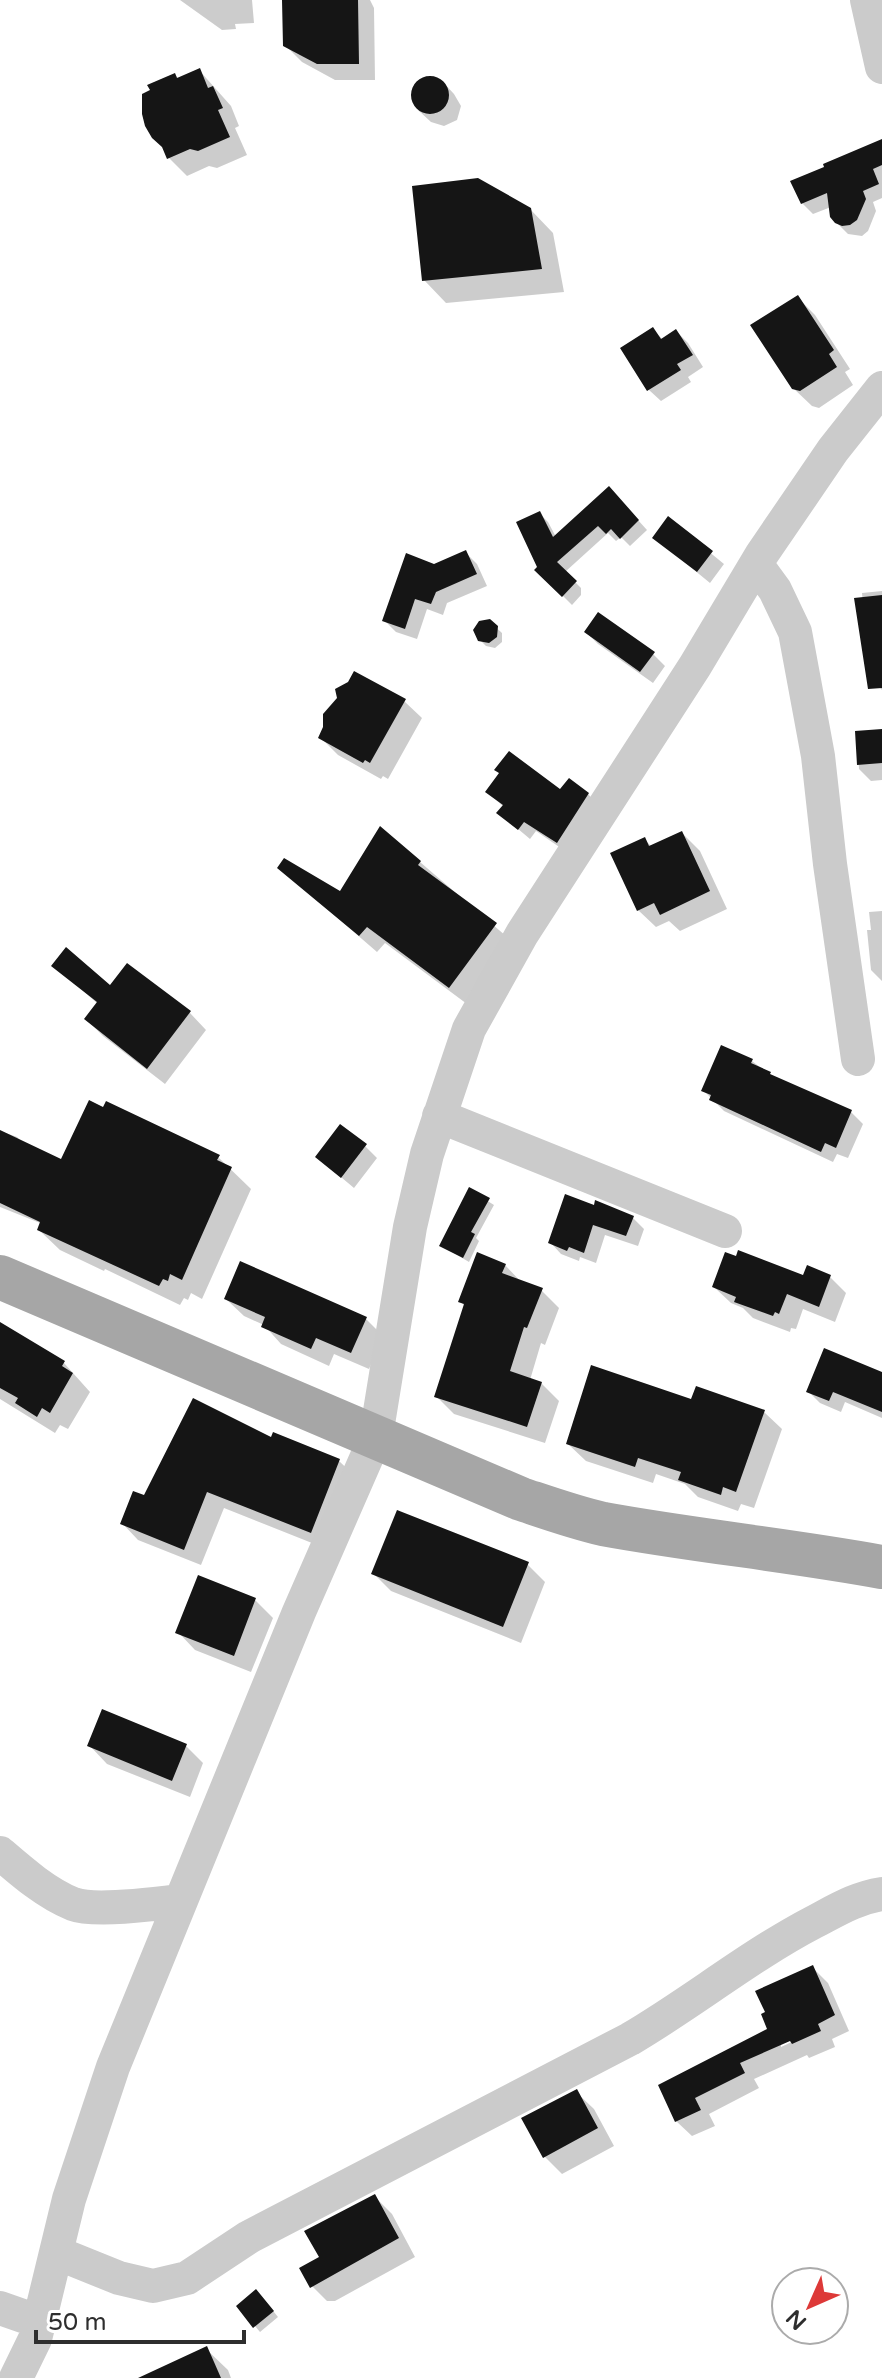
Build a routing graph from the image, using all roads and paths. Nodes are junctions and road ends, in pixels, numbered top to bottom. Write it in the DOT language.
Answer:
graph roads {
  1 [pos="867,0"];
  2 [pos="882,67"];
  3 [pos="882,388"];
  4 [pos="756,564"];
  5 [pos="858,1059"];
  6 [pos="439,1116"];
  7 [pos="725,1231"];
  8 [pos="0,1277"];
  9 [pos="376,1436"];
  10 [pos="882,1567"];
  11 [pos="0,1853"];
  12 [pos="882,1894"];
  13 [pos="180,1901"];
  14 [pos="57,2253"];
  15 [pos="0,2308"];
  16 [pos="40,2322"];
  17 [pos="16,2378"];
  1 -- 2 [label="street"];
  3 -- 4 [label="street"];
  4 -- 5 [label="street"];
  4 -- 6 [label="street"];
  6 -- 7 [label="street"];
  6 -- 9 [label="street"];
  8 -- 9 [label="main road"];
  9 -- 10 [label="main road"];
  9 -- 13 [label="street"];
  11 -- 13 [label="street"];
  12 -- 14 [label="street"];
  13 -- 14 [label="street"];
  14 -- 16 [label="street"];
  15 -- 16 [label="street"];
  16 -- 17 [label="street"];
}
